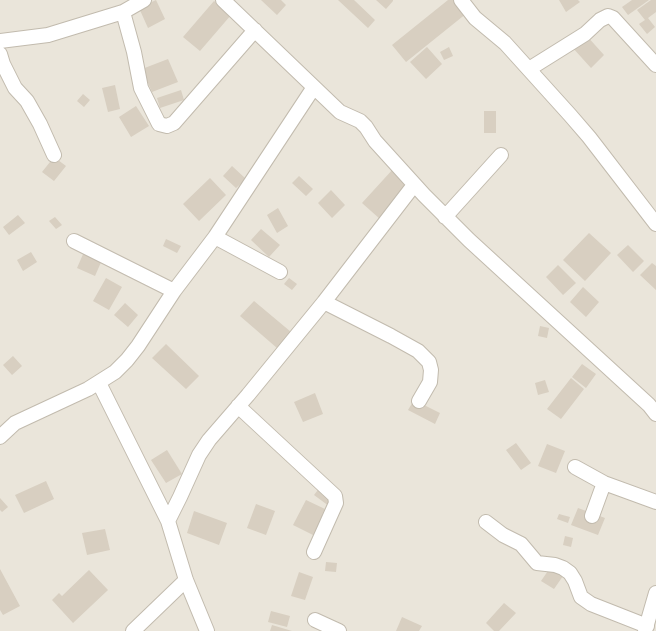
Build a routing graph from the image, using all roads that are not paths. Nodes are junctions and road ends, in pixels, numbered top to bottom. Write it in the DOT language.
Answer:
graph roads {
  1 [pos="144,0"];
  2 [pos="223,0"];
  3 [pos="461,0"];
  4 [pos="123,12"];
  5 [pos="255,30"];
  6 [pos="0,40"];
  7 [pos="0,54"];
  8 [pos="656,65"];
  9 [pos="529,69"];
  10 [pos="314,87"];
  11 [pos="54,155"];
  12 [pos="501,155"];
  13 [pos="414,185"];
  14 [pos="445,217"];
  15 [pos="656,224"];
  16 [pos="216,238"];
  17 [pos="74,241"];
  18 [pos="280,272"];
  19 [pos="174,291"];
  20 [pos="324,302"];
  21 [pos="98,383"];
  22 [pos="419,401"];
  23 [pos="238,406"];
  24 [pos="656,414"];
  25 [pos="0,438"];
  26 [pos="575,467"];
  27 [pos="604,482"];
  28 [pos="656,502"];
  29 [pos="592,516"];
  30 [pos="168,520"];
  31 [pos="486,522"];
  32 [pos="314,552"];
  33 [pos="186,580"];
  34 [pos="656,593"];
  35 [pos="315,620"];
  36 [pos="646,628"];
  37 [pos="133,631"];
  38 [pos="207,631"];
  39 [pos="340,631"];
  1 -- 4 [label="street"];
  2 -- 5 [label="street"];
  3 -- 9 [label="street"];
  4 -- 5 [label="street"];
  4 -- 6 [label="street"];
  5 -- 10 [label="street"];
  7 -- 11 [label="street"];
  8 -- 9 [label="street"];
  9 -- 15 [label="street"];
  10 -- 13 [label="street"];
  10 -- 16 [label="street"];
  12 -- 14 [label="street"];
  13 -- 14 [label="street"];
  13 -- 20 [label="street"];
  14 -- 24 [label="street"];
  16 -- 18 [label="street"];
  16 -- 19 [label="street"];
  17 -- 19 [label="street"];
  19 -- 21 [label="street"];
  20 -- 22 [label="street"];
  20 -- 23 [label="street"];
  21 -- 25 [label="street"];
  21 -- 30 [label="street"];
  23 -- 30 [label="street"];
  23 -- 32 [label="street"];
  26 -- 27 [label="street"];
  27 -- 28 [label="street"];
  27 -- 29 [label="street"];
  30 -- 33 [label="street"];
  31 -- 36 [label="street"];
  33 -- 37 [label="street"];
  33 -- 38 [label="street"];
  34 -- 36 [label="street"];
  35 -- 39 [label="street"];
}
